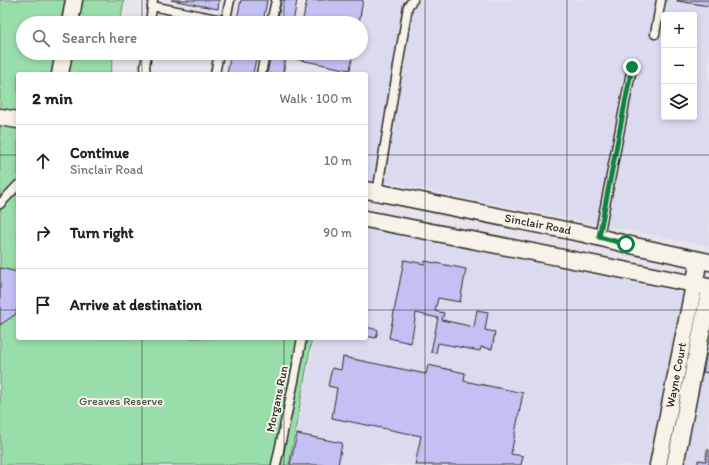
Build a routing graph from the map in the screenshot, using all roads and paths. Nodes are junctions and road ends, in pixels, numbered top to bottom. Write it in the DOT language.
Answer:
graph roads {
  1 [pos="74,0"];
  2 [pos="230,0"];
  3 [pos="276,0"];
  4 [pos="413,0"];
  5 [pos="661,0"];
  6 [pos="153,3"];
  7 [pos="71,16"];
  8 [pos="151,16"];
  9 [pos="202,16"];
  10 [pos="226,16"];
  11 [pos="273,16"];
  12 [pos="655,34"];
  13 [pos="63,60"];
  14 [pos="146,60"];
  15 [pos="218,60"];
  16 [pos="264,60"];
  17 [pos="632,67"];
  18 [pos="60,72"];
  19 [pos="146,72"];
  20 [pos="215,72"];
  21 [pos="261,72"];
  22 [pos="0,117"];
  23 [pos="16,120"];
  24 [pos="16,187"];
  25 [pos="372,191"];
  26 [pos="0,204"];
  27 [pos="368,219"];
  28 [pos="599,237"];
  29 [pos="704,261"];
  30 [pos="702,286"];
  31 [pos="709,293"];
  32 [pos="302,340"];
  33 [pos="680,396"];
  34 [pos="276,465"];
  35 [pos="660,465"];
  36 [pos="675,465"];
  1 -- 7 [label="street"];
  2 -- 10 [label="lane"];
  3 -- 11 [label="lane"];
  4 -- 25 [label="lane"];
  5 -- 12 [label="lane"];
  6 -- 8 [label="lane"];
  6 -- 9 [label="lane"];
  13 -- 18 [label="street"];
  14 -- 19 [label="lane"];
  15 -- 20 [label="lane"];
  16 -- 21 [label="lane"];
  17 -- 28 [label="lane"];
  22 -- 23 [label="street"];
  24 -- 26 [label="lane"];
  25 -- 28 [label="street, Sinclair Road"];
  27 -- 30 [label="street"];
  28 -- 29 [label="street, Sinclair Road"];
  29 -- 30 [label="street, Wayne Court"];
  30 -- 33 [label="street, Wayne Court"];
  31 -- 33 [label="street, Wayne Court"];
  32 -- 34 [label="lane, Morgans Run"];
  33 -- 35 [label="street, Wayne Court"];
  33 -- 36 [label="street, Wayne Court"];
}
